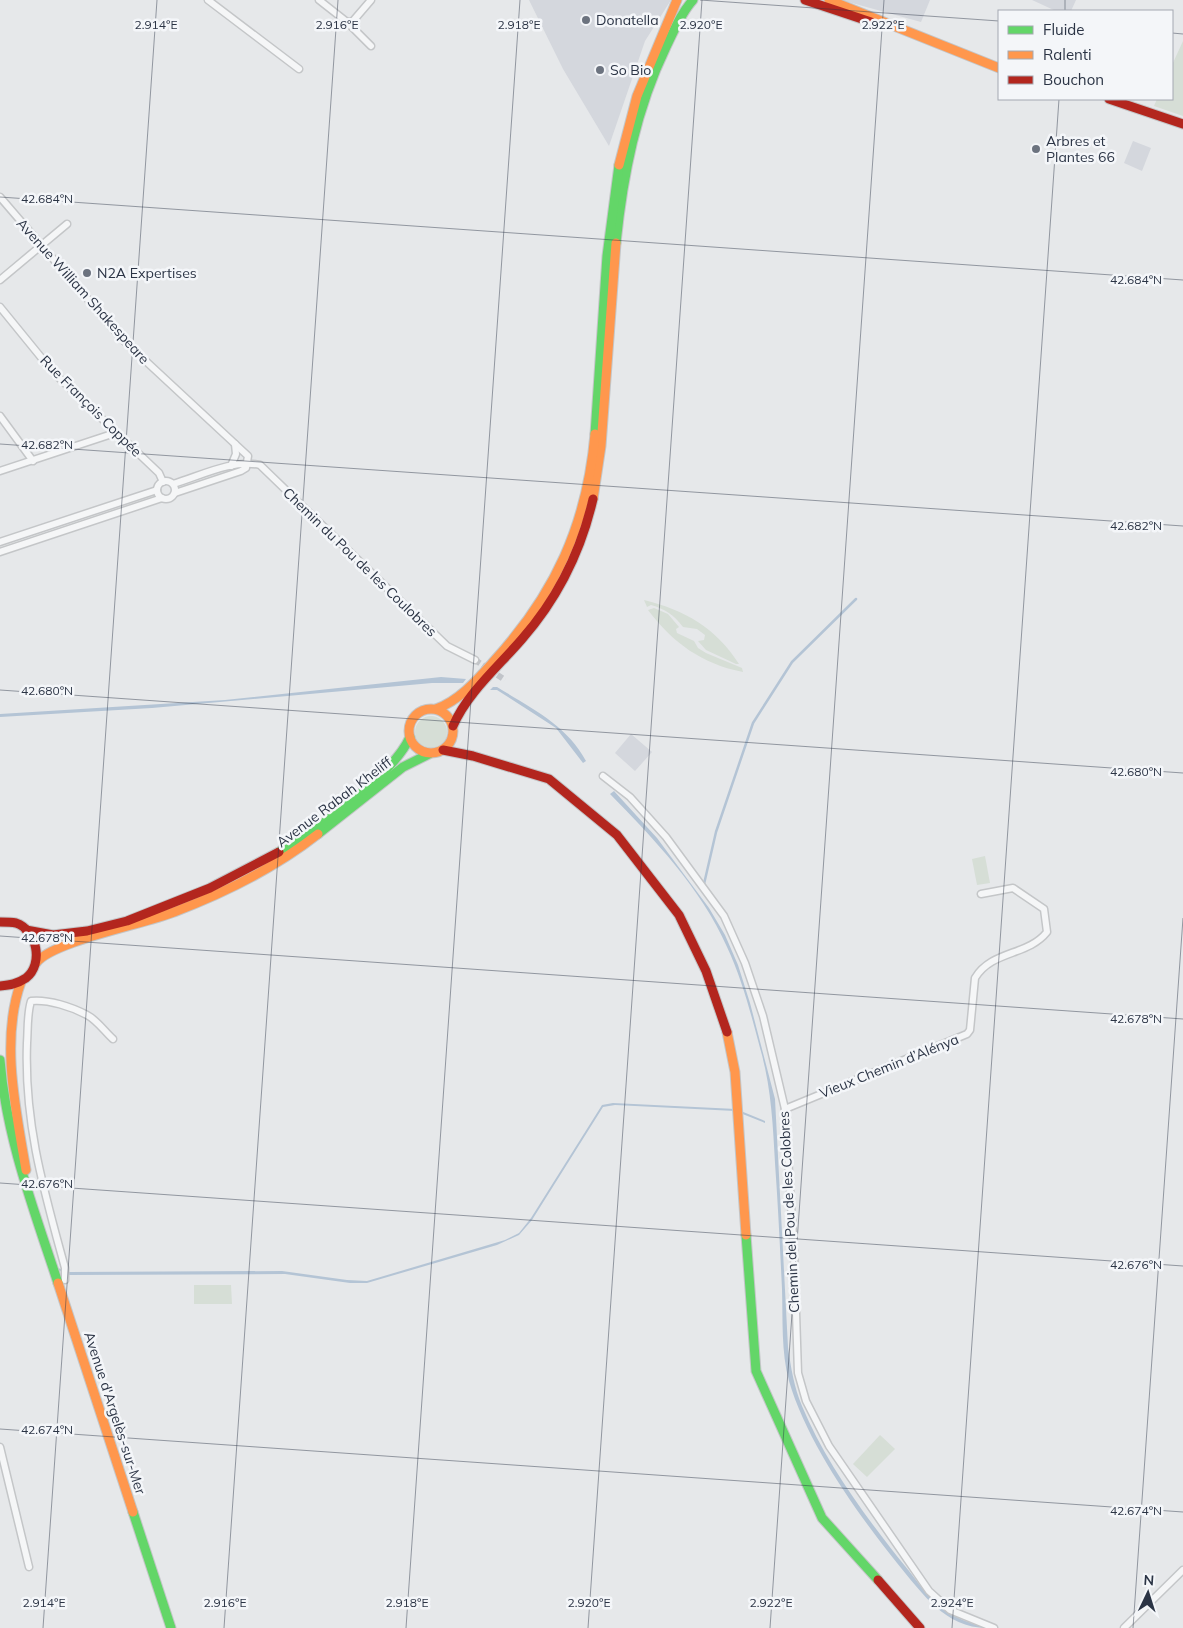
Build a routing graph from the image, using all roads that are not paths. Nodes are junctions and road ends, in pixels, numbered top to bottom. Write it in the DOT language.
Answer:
graph roads {
  1 [pos="208,0"];
  2 [pos="318,0"];
  3 [pos="371,0"];
  4 [pos="677,0"];
  5 [pos="693,0"];
  6 [pos="805,0"];
  7 [pos="829,0"];
  8 [pos="347,22"];
  9 [pos="905,31"];
  10 [pos="371,46"];
  11 [pos="998,68"];
  12 [pos="298,69"];
  13 [pos="1112,100"];
  14 [pos="1183,124"];
  15 [pos="0,197"];
  16 [pos="67,224"];
  17 [pos="42,246"];
  18 [pos="0,280"];
  19 [pos="0,307"];
  20 [pos="0,416"];
  21 [pos="115,433"];
  22 [pos="235,444"];
  23 [pos="236,454"];
  24 [pos="33,461"];
  25 [pos="247,462"];
  26 [pos="231,466"];
  27 [pos="0,471"];
  28 [pos="163,482"];
  29 [pos="173,484"];
  30 [pos="157,490"];
  31 [pos="175,493"];
  32 [pos="162,498"];
  33 [pos="0,542"];
  34 [pos="0,552"];
  35 [pos="476,660"];
  36 [pos="436,709"];
  37 [pos="453,726"];
  38 [pos="453,736"];
  39 [pos="410,738"];
  40 [pos="443,750"];
  41 [pos="429,754"];
  42 [pos="474,756"];
  43 [pos="603,776"];
  44 [pos="980,894"];
  45 [pos="1,921"];
  46 [pos="26,930"];
  47 [pos="36,962"];
  48 [pos="21,982"];
  49 [pos="0,986"];
  50 [pos="113,1039"];
  51 [pos="0,1060"];
  52 [pos="784,1109"];
  53 [pos="33,1206"];
  54 [pos="65,1280"];
  55 [pos="0,1447"];
  56 [pos="9,1485"];
  57 [pos="0,1487"];
  58 [pos="29,1567"];
  59 [pos="1183,1570"];
  60 [pos="171,1628"];
  61 [pos="920,1628"];
  62 [pos="994,1628"];
  63 [pos="1124,1628"];
  1 -- 12 [label="street"];
  2 -- 8 [label="street"];
  3 -- 8 [label="street"];
  4 -- 36 [label="main road"];
  5 -- 37 [label="main road"];
  6 -- 9 [label="main road"];
  7 -- 9 [label="main road"];
  8 -- 10 [label="street"];
  9 -- 11 [label="main road"];
  13 -- 14 [label="main road"];
  15 -- 17 [label="street, Avenue William Shakespeare"];
  16 -- 17 [label="street"];
  17 -- 18 [label="street"];
  17 -- 22 [label="street, Avenue William Shakespeare"];
  19 -- 21 [label="street, Rue François Coppée"];
  20 -- 24 [label="street"];
  21 -- 24 [label="street"];
  21 -- 28 [label="street, Rue François Coppée"];
  22 -- 23 [label="street"];
  22 -- 25 [label="street, Avenue William Shakespeare"];
  23 -- 25 [label="street"];
  23 -- 26 [label="street"];
  24 -- 27 [label="street"];
  25 -- 26 [label="street"];
  25 -- 31 [label="street"];
  25 -- 35 [label="street, Chemin du Pou de les Coulobres"];
  26 -- 29 [label="street"];
  28 -- 29 [label="street"];
  28 -- 30 [label="street"];
  29 -- 31 [label="street"];
  30 -- 32 [label="street"];
  30 -- 33 [label="street"];
  31 -- 32 [label="street"];
  32 -- 34 [label="street"];
  36 -- 37 [label="main road"];
  36 -- 39 [label="main road"];
  37 -- 38 [label="main road"];
  38 -- 40 [label="main road"];
  38 -- 42 [label="main road"];
  39 -- 41 [label="main road"];
  39 -- 46 [label="main road, Avenue Rabah Kheliff"];
  40 -- 41 [label="main road"];
  40 -- 42 [label="main road"];
  41 -- 47 [label="main road, Avenue Rabah Kheliff"];
  42 -- 61 [label="main road"];
  43 -- 52 [label="street, Chemin del Pou de les Colobres"];
  44 -- 52 [label="street, Vieux Chemin d’Alénya"];
  45 -- 46 [label="main road, Avenue Rabah Kheliff"];
  46 -- 47 [label="main road"];
  47 -- 48 [label="main road, Avenue d'Argelès-sur-Mer"];
  48 -- 49 [label="main road"];
  48 -- 53 [label="main road, Avenue d'Argelès-sur-Mer"];
  50 -- 54 [label="street"];
  51 -- 53 [label="main road, Avenue d'Argelès-sur-Mer"];
  52 -- 62 [label="street, Chemin del Pou de les Colobres"];
  53 -- 60 [label="main road, Avenue d'Argelès-sur-Mer"];
  55 -- 56 [label="street"];
  56 -- 57 [label="street"];
  56 -- 58 [label="street"];
  59 -- 63 [label="street"];
}
